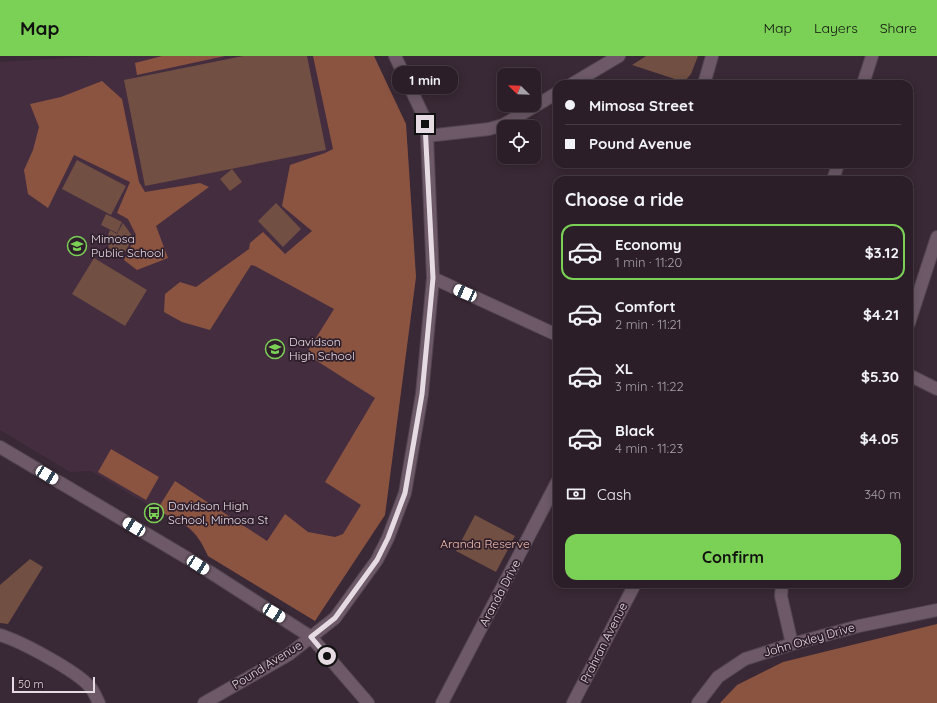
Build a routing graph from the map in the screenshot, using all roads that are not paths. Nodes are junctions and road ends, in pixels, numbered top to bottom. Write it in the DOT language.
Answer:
graph roads {
  1 [pos="395,56"];
  2 [pos="619,56"];
  3 [pos="712,56"];
  4 [pos="872,56"];
  5 [pos="579,80"];
  6 [pos="705,80"];
  7 [pos="864,80"];
  8 [pos="553,95"];
  9 [pos="427,136"];
  10 [pos="937,237"];
  11 [pos="433,278"];
  12 [pos="913,311"];
  13 [pos="553,333"];
  14 [pos="913,377"];
  15 [pos="937,389"];
  16 [pos="0,447"];
  17 [pos="553,490"];
  18 [pos="633,588"];
  19 [pos="782,588"];
  20 [pos="937,610"];
  21 [pos="0,635"];
  22 [pos="311,637"];
  23 [pos="792,644"];
  24 [pos="99,703"];
  25 [pos="204,703"];
  26 [pos="368,703"];
  27 [pos="442,703"];
  28 [pos="573,703"];
  29 [pos="698,703"];
  1 -- 9 [label="street, Pound Avenue"];
  2 -- 5 [label="street"];
  3 -- 6 [label="street"];
  4 -- 7 [label="street"];
  8 -- 9 [label="street"];
  9 -- 11 [label="street, Pound Avenue"];
  10 -- 12 [label="street"];
  11 -- 13 [label="street"];
  11 -- 22 [label="street, Pound Avenue"];
  14 -- 15 [label="street"];
  16 -- 22 [label="street"];
  17 -- 27 [label="street, Aranda Drive"];
  18 -- 28 [label="street, Prahran Avenue"];
  19 -- 23 [label="street"];
  20 -- 23 [label="street, John Oxley Drive"];
  21 -- 24 [label="street"];
  22 -- 25 [label="street, Pound Avenue"];
  22 -- 26 [label="street"];
  23 -- 29 [label="street, John Oxley Drive"];
}
